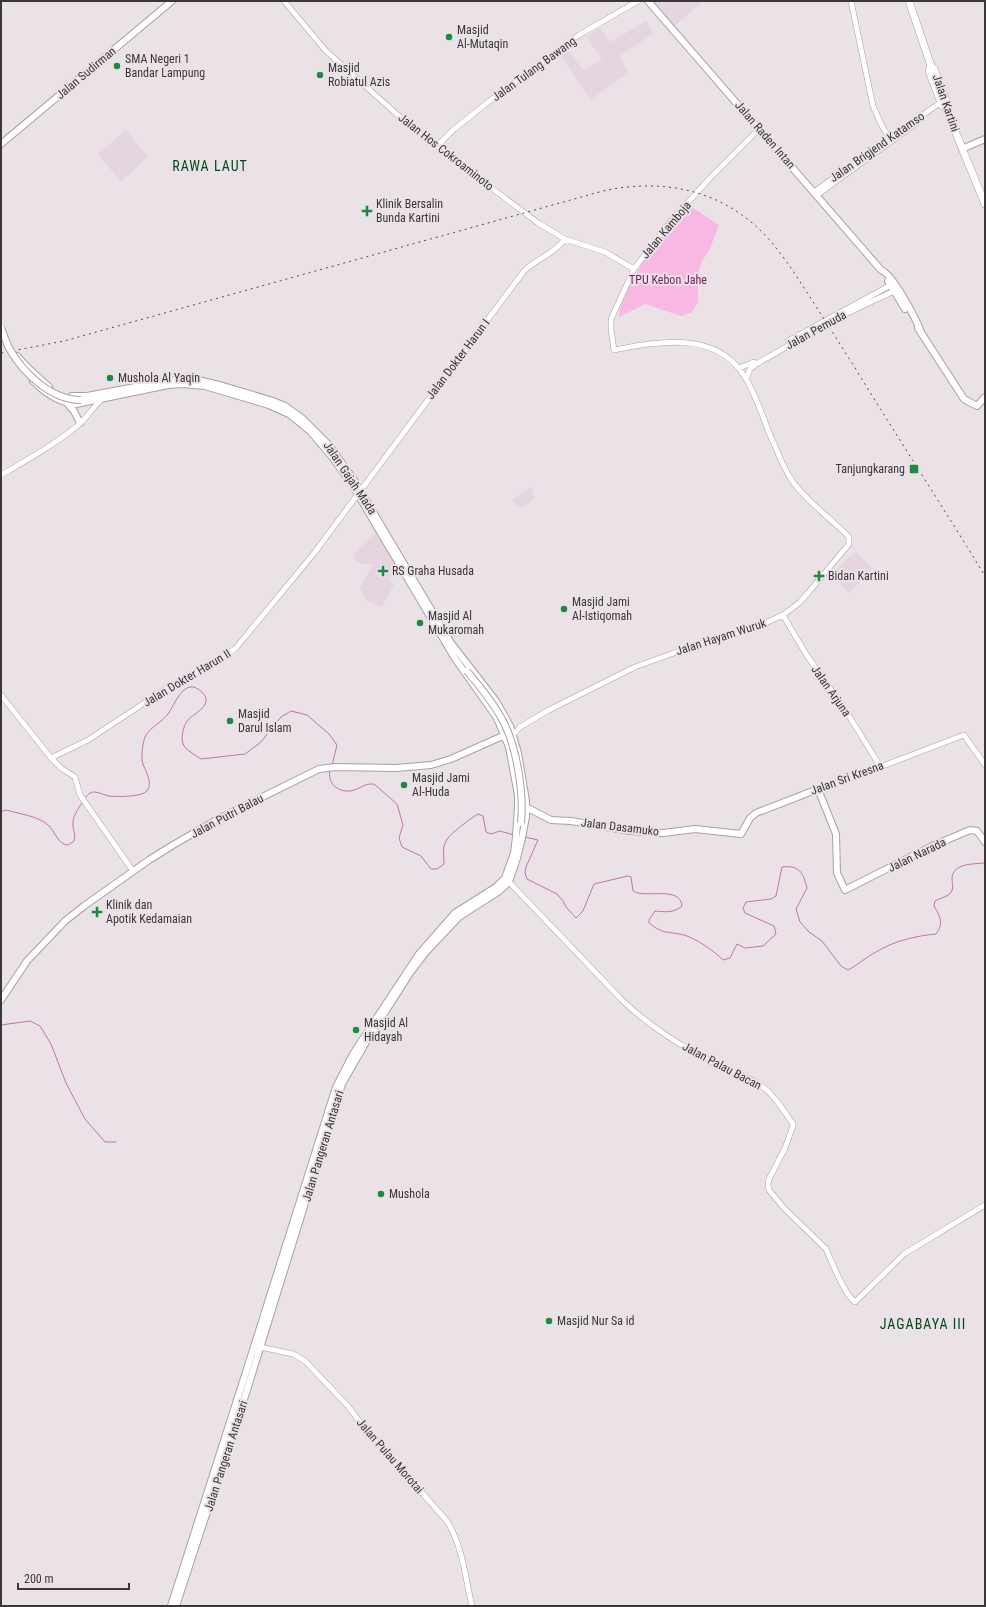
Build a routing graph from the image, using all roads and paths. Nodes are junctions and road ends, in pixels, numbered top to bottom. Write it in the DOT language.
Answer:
graph roads {
  1 [pos="172,1"];
  2 [pos="284,1"];
  3 [pos="638,1"];
  4 [pos="648,1"];
  5 [pos="851,1"];
  6 [pos="909,1"];
  7 [pos="943,106"];
  8 [pos="759,129"];
  9 [pos="985,139"];
  10 [pos="890,140"];
  11 [pos="1,144"];
  12 [pos="437,146"];
  13 [pos="962,149"];
  14 [pos="815,193"];
  15 [pos="985,204"];
  16 [pos="565,239"];
  17 [pos="634,269"];
  18 [pos="882,270"];
  19 [pos="892,288"];
  20 [pos="839,315"];
  21 [pos="1,322"];
  22 [pos="1,328"];
  23 [pos="921,332"];
  24 [pos="1,334"];
  25 [pos="614,350"];
  26 [pos="739,368"];
  27 [pos="746,379"];
  28 [pos="63,394"];
  29 [pos="985,397"];
  30 [pos="103,398"];
  31 [pos="84,399"];
  32 [pos="63,402"];
  33 [pos="90,413"];
  34 [pos="80,423"];
  35 [pos="324,444"];
  36 [pos="1,475"];
  37 [pos="359,492"];
  38 [pos="783,615"];
  39 [pos="461,663"];
  40 [pos="1,695"];
  41 [pos="501,709"];
  42 [pos="494,714"];
  43 [pos="508,721"];
  44 [pos="500,723"];
  45 [pos="520,727"];
  46 [pos="505,735"];
  47 [pos="513,735"];
  48 [pos="51,758"];
  49 [pos="520,761"];
  50 [pos="512,763"];
  51 [pos="985,765"];
  52 [pos="880,766"];
  53 [pos="522,770"];
  54 [pos="514,772"];
  55 [pos="818,789"];
  56 [pos="526,807"];
  57 [pos="520,831"];
  58 [pos="741,834"];
  59 [pos="985,842"];
  60 [pos="133,871"];
  61 [pos="509,882"];
  62 [pos="1,1000"];
  63 [pos="305,1192"];
  64 [pos="303,1200"];
  65 [pos="985,1204"];
  66 [pos="260,1347"];
  67 [pos="183,1575"];
  68 [pos="171,1606"];
  69 [pos="176,1606"];
  70 [pos="472,1606"];
  1 -- 11 [label="main road, Jalan Sudirman"];
  2 -- 12 [label="street, Jalan Hos Cokroaminoto"];
  3 -- 12 [label="street, Jalan Tulang Bawang"];
  4 -- 8 [label="main road, Jalan Raden Intan"];
  5 -- 10 [label="street"];
  6 -- 7 [label="highway, Jalan Kartini"];
  7 -- 10 [label="street, Jalan Brigjend Katamso"];
  7 -- 13 [label="highway, Jalan Kartini"];
  8 -- 14 [label="main road, Jalan Raden Intan"];
  8 -- 17 [label="street, Jalan Kamboja"];
  9 -- 13 [label="main road"];
  10 -- 14 [label="street, Jalan Brigjend Katamso"];
  12 -- 16 [label="street, Jalan Hos Cokroaminoto"];
  13 -- 15 [label="highway, Jalan Kartini"];
  14 -- 18 [label="main road, Jalan Raden Intan"];
  16 -- 17 [label="street, Jalan Hos Cokroaminoto"];
  16 -- 37 [label="street, Jalan Dokter Harun I"];
  17 -- 25 [label="street, Jalan Kamboja"];
  18 -- 19 [label="main road, Jalan Raden Intan"];
  18 -- 23 [label="main road, Jalan Raden Intan"];
  19 -- 20 [label="street, Jalan Pemuda"];
  19 -- 23 [label="main road, Jalan Raden Intan"];
  20 -- 26 [label="street, Jalan Pemuda"];
  20 -- 27 [label="street, Jalan Pemuda"];
  21 -- 28 [label="main road, Jalan Gajah Mada"];
  22 -- 31 [label="main road, bridge"];
  23 -- 29 [label="main road, Jalan Raden Intan"];
  24 -- 32 [label="main road"];
  25 -- 26 [label="street, Jalan Hayam Wuruk"];
  26 -- 27 [label="street, Jalan Hayam Wuruk"];
  27 -- 38 [label="street, Jalan Hayam Wuruk"];
  28 -- 31 [label="main road, Jalan Gajah Mada"];
  28 -- 32 [label="main road"];
  30 -- 31 [label="main road, Jalan Gajah Mada"];
  30 -- 33 [label="street"];
  30 -- 35 [label="main road, Jalan Gajah Mada"];
  31 -- 32 [label="main road, Jalan Gajah Mada"];
  31 -- 33 [label="street"];
  31 -- 35 [label="main road, Jalan Gajah Mada"];
  32 -- 34 [label="main road"];
  33 -- 34 [label="street"];
  34 -- 36 [label="street"];
  35 -- 37 [label="main road, Jalan Gajah Mada"];
  37 -- 39 [label="main road, Jalan Gajah Mada"];
  37 -- 48 [label="street, Jalan Dokter Harun II"];
  38 -- 45 [label="street, Jalan Hayam Wuruk"];
  38 -- 52 [label="street, Jalan Arjuna"];
  39 -- 41 [label="main road, Jalan Gajah Mada"];
  39 -- 42 [label="main road, Jalan Gajah Mada"];
  39 -- 57 [label="main road, bridge"];
  40 -- 48 [label="street"];
  41 -- 42 [label="main road"];
  41 -- 43 [label="main road, Jalan Gajah Mada"];
  42 -- 44 [label="main road, Jalan Gajah Mada"];
  43 -- 44 [label="main road"];
  43 -- 45 [label="street"];
  43 -- 47 [label="main road, Jalan Gajah Mada"];
  44 -- 46 [label="main road, Jalan Gajah Mada"];
  45 -- 47 [label="street, Jalan Hayam Wuruk"];
  46 -- 50 [label="main road, Jalan Pangeran Antasari"];
  46 -- 60 [label="main road, Jalan Putri Balau"];
  47 -- 49 [label="main road, Jalan Pangeran Antasari"];
  48 -- 60 [label="street"];
  49 -- 50 [label="main road"];
  49 -- 53 [label="main road, Jalan Pangeran Antasari"];
  50 -- 54 [label="main road, Jalan Pangeran Antasari"];
  51 -- 52 [label="street, Jalan Sri Kresna"];
  52 -- 55 [label="street, Jalan Sri Kresna"];
  53 -- 54 [label="main road"];
  53 -- 56 [label="main road, Jalan Pangeran Antasari"];
  54 -- 57 [label="main road, Jalan Pangeran Antasari"];
  55 -- 58 [label="main road, Jalan Sri Kresna"];
  55 -- 59 [label="main road, Jalan Narada"];
  56 -- 57 [label="main road, Jalan Pangeran Antasari"];
  56 -- 58 [label="main road, Jalan Dasamuko"];
  57 -- 61 [label="main road, Jalan Pangeran Antasari"];
  57 -- 63 [label="main road, Jalan Pangeran Antasari"];
  60 -- 62 [label="main road, Jalan Putri Balau"];
  61 -- 63 [label="main road, Jalan Pangeran Antasari"];
  61 -- 65 [label="street, Jalan Palau Bacan"];
  63 -- 64 [label="main road, Jalan Pangeran Antasari"];
  64 -- 66 [label="main road, Jalan Pangeran Antasari"];
  64 -- 67 [label="main road, Jalan Pangeran Antasari"];
  66 -- 67 [label="main road, Jalan Pangeran Antasari"];
  66 -- 70 [label="street, Jalan Pulau Morotai"];
  67 -- 68 [label="main road, Jalan Pangeran Antasari"];
  67 -- 69 [label="main road, Jalan Pangeran Antasari"];
}
